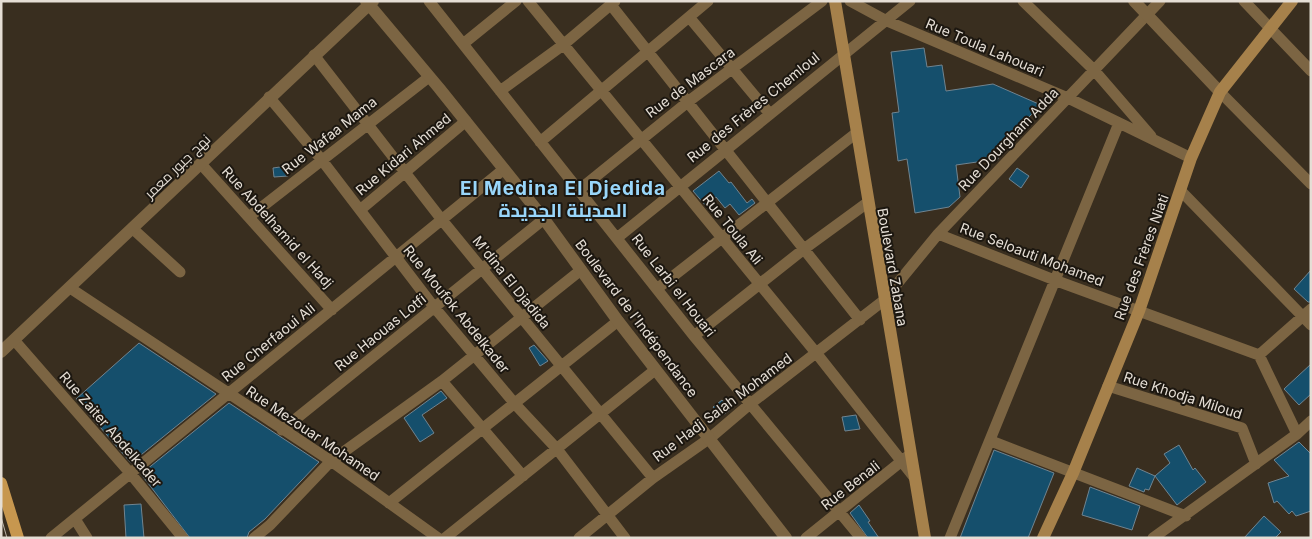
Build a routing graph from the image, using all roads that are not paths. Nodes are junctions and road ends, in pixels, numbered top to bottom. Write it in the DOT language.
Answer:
graph roads {
  1 [pos="430,1"];
  2 [pos="516,1"];
  3 [pos="528,1"];
  4 [pos="822,1"];
  5 [pos="835,1"];
  6 [pos="850,1"];
  7 [pos="910,1"];
  8 [pos="1023,1"];
  9 [pos="1134,1"];
  10 [pos="1160,1"];
  11 [pos="1244,1"];
  12 [pos="1292,1"];
  13 [pos="370,2"];
  14 [pos="705,2"];
  15 [pos="613,3"];
  16 [pos="1148,15"];
  17 [pos="689,17"];
  18 [pos="887,21"];
  19 [pos="1271,27"];
  20 [pos="463,44"];
  21 [pos="563,45"];
  22 [pos="649,52"];
  23 [pos="314,55"];
  24 [pos="842,55"];
  25 [pos="732,69"];
  26 [pos="1094,70"];
  27 [pos="1311,71"];
  28 [pos="429,77"];
  29 [pos="500,91"];
  30 [pos="602,92"];
  31 [pos="1220,92"];
  32 [pos="269,97"];
  33 [pos="1068,98"];
  34 [pos="689,101"];
  35 [pos="769,114"];
  36 [pos="466,121"];
  37 [pos="368,122"];
  38 [pos="1119,123"];
  39 [pos="856,134"];
  40 [pos="641,139"];
  41 [pos="1154,140"];
  42 [pos="540,142"];
  43 [pos="726,148"];
  44 [pos="1190,158"];
  45 [pos="321,160"];
  46 [pos="201,164"];
  47 [pos="504,169"];
  48 [pos="406,172"];
  49 [pos="1311,184"];
  50 [pos="680,187"];
  51 [pos="579,190"];
  52 [pos="1180,191"];
  53 [pos="767,202"];
  54 [pos="867,203"];
  55 [pos="360,210"];
  56 [pos="249,217"];
  57 [pos="442,220"];
  58 [pos="544,220"];
  59 [pos="133,229"];
  60 [pos="938,234"];
  61 [pos="617,238"];
  62 [pos="721,238"];
  63 [pos="804,249"];
  64 [pos="396,257"];
  65 [pos="482,268"];
  66 [pos="581,270"];
  67 [pos="180,272"];
  68 [pos="1057,281"];
  69 [pos="760,285"];
  70 [pos="70,288"];
  71 [pos="658,288"];
  72 [pos="884,301"];
  73 [pos="434,307"];
  74 [pos="332,310"];
  75 [pos="1139,311"];
  76 [pos="521,316"];
  77 [pos="1308,317"];
  78 [pos="860,320"];
  79 [pos="618,321"];
  80 [pos="694,336"];
  81 [pos="15,341"];
  82 [pos="1,352"];
  83 [pos="474,354"];
  84 [pos="817,354"];
  85 [pos="1259,355"];
  86 [pos="560,367"];
  87 [pos="655,370"];
  88 [pos="442,380"];
  89 [pos="1108,386"];
  90 [pos="229,393"];
  91 [pos="515,404"];
  92 [pos="750,404"];
  93 [pos="599,413"];
  94 [pos="1311,421"];
  95 [pos="484,429"];
  96 [pos="282,430"];
  97 [pos="1297,434"];
  98 [pos="710,438"];
  99 [pos="990,440"];
  100 [pos="557,449"];
  101 [pos="907,457"];
  102 [pos="331,461"];
  103 [pos="1256,464"];
  104 [pos="130,472"];
  105 [pos="1073,473"];
  106 [pos="523,476"];
  107 [pos="653,478"];
  108 [pos="1,483"];
  109 [pos="389,503"];
  110 [pos="838,513"];
  111 [pos="607,515"];
  112 [pos="1186,516"];
  113 [pos="75,518"];
  114 [pos="18,538"];
  115 [pos="52,538"];
  116 [pos="87,538"];
  117 [pos="183,538"];
  118 [pos="254,538"];
  119 [pos="438,538"];
  120 [pos="445,538"];
  121 [pos="579,538"];
  122 [pos="625,538"];
  123 [pos="786,538"];
  124 [pos="806,538"];
  125 [pos="861,538"];
  126 [pos="925,538"];
  127 [pos="950,538"];
  128 [pos="1043,538"];
  129 [pos="1153,538"];
  1 -- 20 [label="street, Rue Larbi el Houari"];
  2 -- 20 [label="street"];
  3 -- 21 [label="street, Rue Toula Ali"];
  4 -- 25 [label="street, Rue de Mascara"];
  5 -- 24 [label="main road, Boulevard Zabana"];
  6 -- 18 [label="street, Rue Toula Lahouari"];
  7 -- 18 [label="street, Rue des Frères Chemloul"];
  8 -- 26 [label="street"];
  9 -- 16 [label="street"];
  10 -- 16 [label="street, Rue Dourgham Adda"];
  11 -- 19 [label="street"];
  12 -- 19 [label="main road, Rue des Frères Niati"];
  13 -- 23 [label="street, نهج جبور معمر"];
  13 -- 28 [label="street, Boulevard de l'Indépendance"];
  14 -- 17 [label="street"];
  15 -- 21 [label="street"];
  15 -- 22 [label="street"];
  16 -- 26 [label="street, Rue Dourgham Adda"];
  16 -- 31 [label="street"];
  17 -- 22 [label="street"];
  17 -- 25 [label="street"];
  18 -- 24 [label="street, Rue des Frères Chemloul"];
  18 -- 33 [label="street, Rue Toula Lahouari"];
  19 -- 27 [label="street"];
  19 -- 31 [label="main road, Rue des Frères Niati"];
  20 -- 29 [label="street, Rue Larbi el Houari"];
  21 -- 29 [label="street"];
  21 -- 30 [label="street, Rue Toula Ali"];
  22 -- 30 [label="street"];
  22 -- 34 [label="street"];
  23 -- 32 [label="street, نهج جبور معمر"];
  23 -- 37 [label="street, M'dina El Djadida"];
  24 -- 35 [label="street, Rue des Frères Chemloul"];
  24 -- 39 [label="main road, Boulevard Zabana"];
  25 -- 34 [label="street, Rue de Mascara"];
  25 -- 35 [label="street"];
  26 -- 33 [label="street, Rue Dourgham Adda"];
  26 -- 41 [label="street"];
  28 -- 36 [label="street, Boulevard de l'Indépendance"];
  28 -- 37 [label="street, Rue Wafaa Mama"];
  29 -- 42 [label="street, Rue Larbi el Houari"];
  30 -- 40 [label="street, Rue Toula Ali"];
  30 -- 42 [label="street"];
  31 -- 44 [label="main road, Rue des Frères Niati"];
  31 -- 49 [label="street"];
  32 -- 45 [label="street, Rue Moufok Abdelkader"];
  32 -- 46 [label="street, نهج جبور معمر"];
  33 -- 38 [label="street, Rue Toula Lahouari"];
  33 -- 60 [label="street, Rue Dourgham Adda"];
  34 -- 40 [label="street, Rue de Mascara"];
  34 -- 43 [label="street"];
  35 -- 43 [label="street, Rue des Frères Chemloul"];
  36 -- 47 [label="street, Boulevard de l'Indépendance"];
  36 -- 48 [label="street, Rue Kidari Ahmed"];
  37 -- 45 [label="street, Rue Wafaa Mama"];
  37 -- 48 [label="street, M'dina El Djadida"];
  38 -- 41 [label="street, Rue Toula Lahouari"];
  38 -- 68 [label="street"];
  39 -- 53 [label="street"];
  39 -- 54 [label="main road, Boulevard Zabana"];
  40 -- 50 [label="street, Rue Toula Ali"];
  40 -- 51 [label="street, Rue de Mascara"];
  41 -- 44 [label="street, Rue Toula Lahouari"];
  42 -- 51 [label="street, Rue Larbi el Houari"];
  43 -- 50 [label="street, Rue des Frères Chemloul"];
  43 -- 53 [label="street"];
  44 -- 52 [label="main road, Rue des Frères Niati"];
  45 -- 55 [label="street, Rue Moufok Abdelkader"];
  45 -- 56 [label="street, Rue Wafaa Mama"];
  46 -- 56 [label="street, Rue Abdelhamid el Hadj"];
  46 -- 59 [label="street, نهج جبور معمر"];
  47 -- 57 [label="street, Rue Cherfaoui Ali"];
  47 -- 58 [label="street, Boulevard de l'Indépendance"];
  48 -- 55 [label="street, Rue Kidari Ahmed"];
  48 -- 57 [label="street, M'dina El Djadida"];
  50 -- 61 [label="street, Rue des Frères Chemloul"];
  50 -- 62 [label="street, Rue Toula Ali"];
  51 -- 61 [label="street, Rue Larbi el Houari"];
  52 -- 75 [label="main road, Rue des Frères Niati"];
  52 -- 77 [label="street"];
  53 -- 62 [label="street"];
  53 -- 63 [label="street"];
  54 -- 63 [label="street"];
  54 -- 72 [label="main road, Boulevard Zabana"];
  55 -- 64 [label="street, Rue Moufok Abdelkader"];
  56 -- 74 [label="street, Rue Abdelhamid el Hadj"];
  57 -- 64 [label="street, Rue Cherfaoui Ali"];
  57 -- 65 [label="street, M'dina El Djadida"];
  58 -- 65 [label="street, Rue Haouas Lotfi"];
  58 -- 66 [label="street, Boulevard de l'Indépendance"];
  59 -- 67 [label="street"];
  59 -- 70 [label="street, نهج جبور معمر"];
  60 -- 68 [label="street, Rue Seloauti Mohamed"];
  60 -- 72 [label="street, Rue Dourgham Adda"];
  61 -- 71 [label="street, Rue Larbi el Houari"];
  62 -- 69 [label="street, Rue Toula Ali"];
  62 -- 71 [label="street"];
  63 -- 69 [label="street"];
  63 -- 78 [label="street"];
  64 -- 73 [label="street, Rue Moufok Abdelkader"];
  64 -- 74 [label="street, Rue Cherfaoui Ali"];
  65 -- 73 [label="street, Rue Haouas Lotfi"];
  65 -- 76 [label="street, M'dina El Djadida"];
  66 -- 76 [label="street"];
  66 -- 79 [label="street, Boulevard de l'Indépendance"];
  68 -- 75 [label="street, Rue Seloauti Mohamed"];
  68 -- 99 [label="street"];
  69 -- 80 [label="street"];
  69 -- 84 [label="street, Rue Toula Ali"];
  70 -- 81 [label="street, نهج جبور معمر"];
  70 -- 90 [label="street, Rue Mezouar Mohamed"];
  71 -- 80 [label="street, Rue Larbi el Houari"];
  72 -- 78 [label="street, Rue Hadj Salah Mohamed"];
  72 -- 101 [label="main road, Boulevard Zabana"];
  73 -- 83 [label="street, Rue Moufok Abdelkader"];
  73 -- 96 [label="street, Rue Haouas Lotfi"];
  74 -- 90 [label="street, Rue Cherfaoui Ali"];
  75 -- 85 [label="street, Rue Seloauti Mohamed"];
  75 -- 89 [label="main road, Rue des Frères Niati"];
  76 -- 83 [label="street"];
  76 -- 86 [label="street, M'dina El Djadida"];
  77 -- 85 [label="street"];
  78 -- 84 [label="street, Rue Hadj Salah Mohamed"];
  79 -- 86 [label="street"];
  79 -- 87 [label="street, Boulevard de l'Indépendance"];
  80 -- 92 [label="street, Rue Larbi el Houari"];
  81 -- 82 [label="street, نهج جبور معمر"];
  81 -- 104 [label="street, Rue Zaiter Abdelkader"];
  83 -- 88 [label="street"];
  83 -- 91 [label="street, Rue Moufok Abdelkader"];
  84 -- 92 [label="street, Rue Hadj Salah Mohamed"];
  84 -- 101 [label="street, Rue Toula Ali"];
  85 -- 97 [label="street"];
  86 -- 91 [label="street"];
  86 -- 93 [label="street, M'dina El Djadida"];
  87 -- 93 [label="street"];
  87 -- 98 [label="street, Boulevard de l'Indépendance"];
  88 -- 95 [label="street"];
  88 -- 102 [label="street"];
  89 -- 103 [label="street, Rue Khodja Miloud"];
  89 -- 105 [label="main road, Rue des Frères Niati"];
  90 -- 96 [label="street, Rue Mezouar Mohamed"];
  90 -- 104 [label="street, Rue Cherfaoui Ali"];
  91 -- 95 [label="street"];
  91 -- 100 [label="street, Rue Moufok Abdelkader"];
  92 -- 98 [label="street, Rue Hadj Salah Mohamed"];
  92 -- 110 [label="street, Rue Larbi el Houari"];
  93 -- 100 [label="street"];
  93 -- 107 [label="street, M'dina El Djadida"];
  94 -- 97 [label="street"];
  95 -- 106 [label="street"];
  95 -- 109 [label="street"];
  96 -- 102 [label="street, Rue Mezouar Mohamed"];
  97 -- 103 [label="street"];
  98 -- 107 [label="street, Rue Hadj Salah Mohamed"];
  98 -- 123 [label="street, Boulevard de l'Indépendance"];
  99 -- 105 [label="street"];
  99 -- 127 [label="street"];
  100 -- 106 [label="street"];
  100 -- 111 [label="street, Rue Moufok Abdelkader"];
  101 -- 110 [label="street, Rue Benali"];
  101 -- 126 [label="main road, Boulevard Zabana"];
  102 -- 109 [label="street, Rue Mezouar Mohamed"];
  102 -- 118 [label="street"];
  103 -- 112 [label="street"];
  104 -- 113 [label="street, Rue Cherfaoui Ali"];
  104 -- 117 [label="street, Rue Zaiter Abdelkader"];
  105 -- 112 [label="street"];
  105 -- 128 [label="main road, Rue des Frères Niati"];
  106 -- 120 [label="street"];
  107 -- 111 [label="street, Rue Hadj Salah Mohamed"];
  108 -- 114 [label="main road"];
  109 -- 119 [label="street, Rue Mezouar Mohamed"];
  110 -- 124 [label="street, Rue Benali"];
  110 -- 125 [label="street, Rue Larbi el Houari"];
  111 -- 121 [label="street, Rue Hadj Salah Mohamed"];
  111 -- 122 [label="street, Rue Moufok Abdelkader"];
  112 -- 129 [label="street"];
  113 -- 115 [label="street, Rue Cherfaoui Ali"];
  113 -- 116 [label="street"];
}
